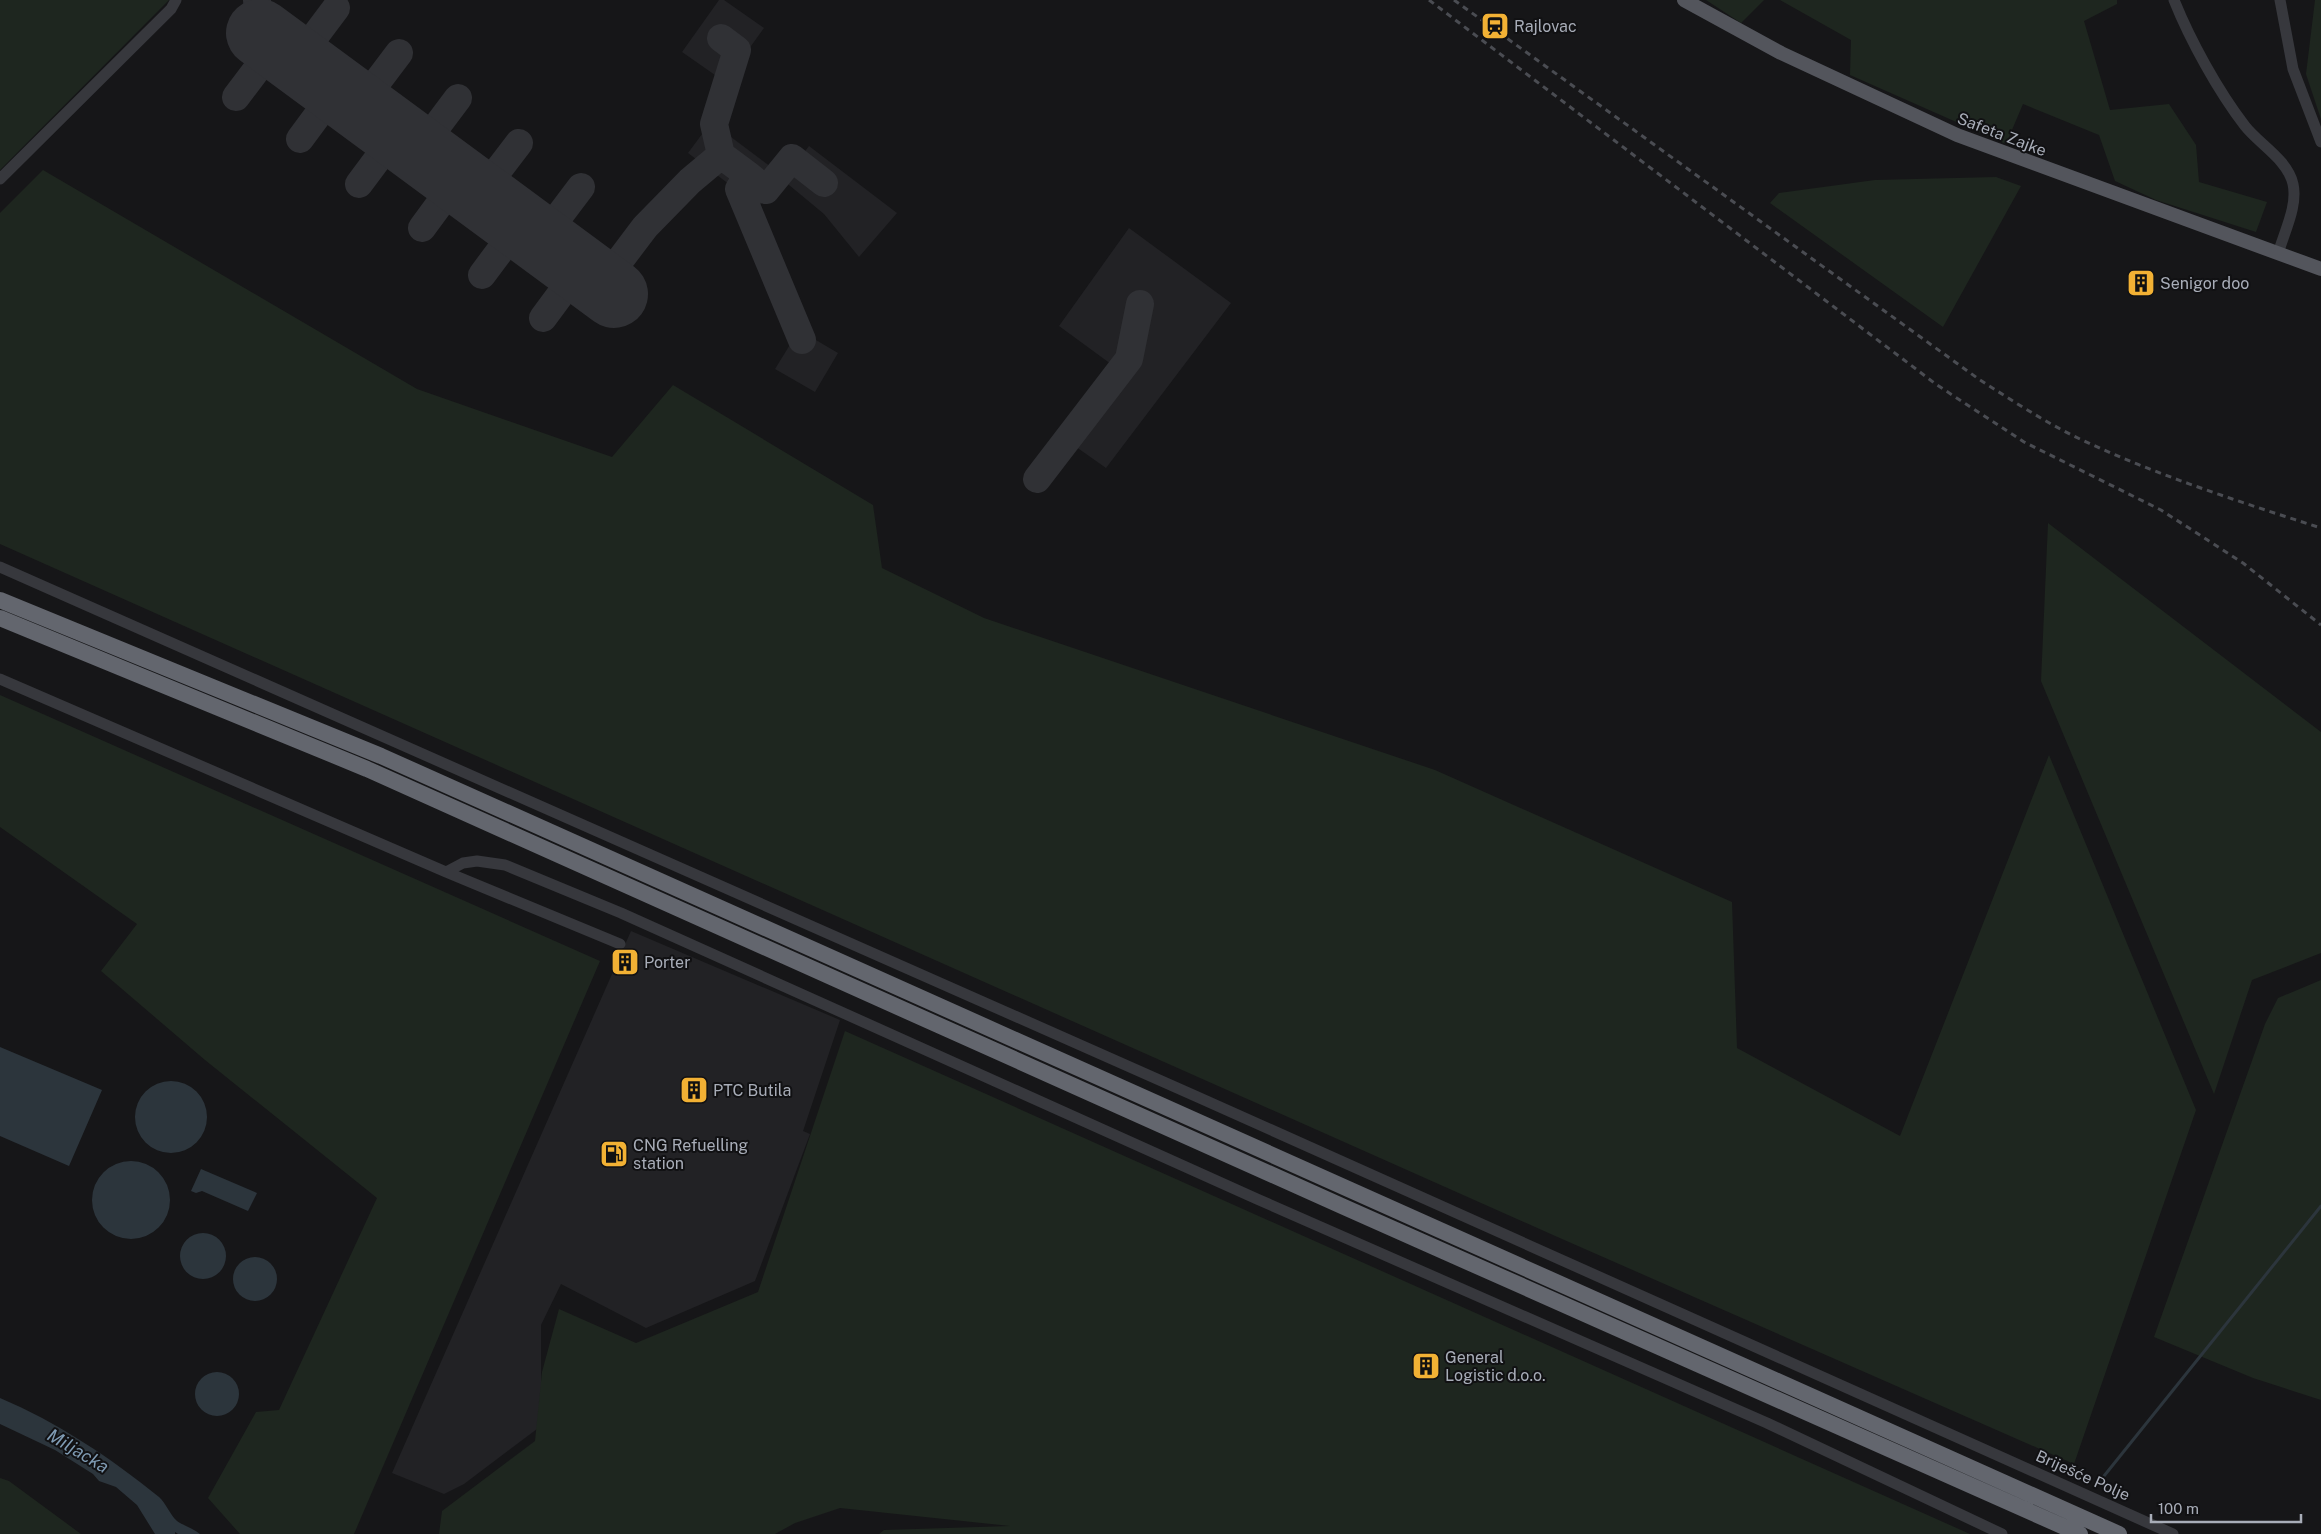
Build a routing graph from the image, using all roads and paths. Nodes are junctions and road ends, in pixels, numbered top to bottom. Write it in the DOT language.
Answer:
graph roads {
  1 [pos="176,0"];
  2 [pos="1684,0"];
  3 [pos="2174,0"];
  4 [pos="2280,0"];
  5 [pos="2321,142"];
  6 [pos="0,180"];
  7 [pos="2278,254"];
  8 [pos="2321,269"];
  9 [pos="0,566"];
  10 [pos="0,600"];
  11 [pos="0,618"];
  12 [pos="0,679"];
  13 [pos="446,872"];
  14 [pos="620,944"];
  15 [pos="2002,1534"];
  16 [pos="2080,1534"];
  17 [pos="2119,1534"];
  18 [pos="2173,1534"];
  1 -- 6 [label="street"];
  2 -- 7 [label="main road, Safeta Zajke"];
  3 -- 7 [label="street"];
  4 -- 5 [label="street"];
  7 -- 8 [label="main road, Safeta Zajke"];
  9 -- 18 [label="street, Briješće Polje"];
  10 -- 17 [label="highway"];
  11 -- 16 [label="highway"];
  12 -- 13 [label="street"];
  13 -- 14 [label="street"];
  13 -- 15 [label="street"];
}
